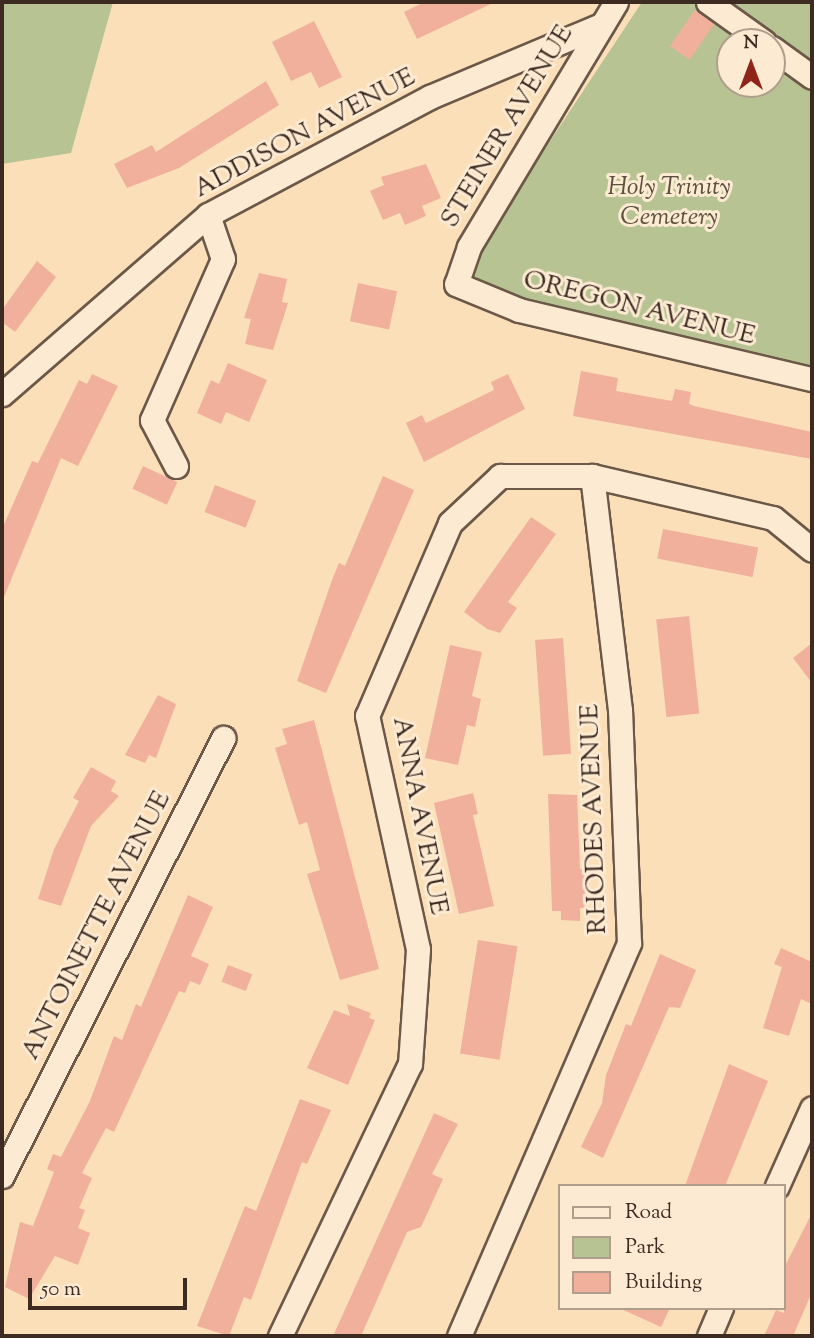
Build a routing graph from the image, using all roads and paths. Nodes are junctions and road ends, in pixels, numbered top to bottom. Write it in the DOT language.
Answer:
graph roads {
  1 [pos="616,2"];
  2 [pos="708,2"];
  3 [pos="601,25"];
  4 [pos="744,28"];
  5 [pos="786,58"];
  6 [pos="812,77"];
  7 [pos="208,215"];
  8 [pos="456,284"];
  9 [pos="812,379"];
  10 [pos="2,394"];
  11 [pos="176,466"];
  12 [pos="592,476"];
  13 [pos="812,550"];
  14 [pos="223,738"];
  15 [pos="812,1108"];
  16 [pos="2,1176"];
  17 [pos="778,1184"];
  18 [pos="720,1310"];
  19 [pos="280,1336"];
  20 [pos="459,1336"];
  21 [pos="709,1336"];
  1 -- 3 [label="street, STEINER AVENUE"];
  2 -- 4 [label="street"];
  3 -- 7 [label="street, ADDISON AVENUE"];
  3 -- 8 [label="street, STEINER AVENUE"];
  5 -- 6 [label="street"];
  7 -- 10 [label="street, ADDISON AVENUE"];
  7 -- 11 [label="street"];
  8 -- 9 [label="street, OREGON AVENUE"];
  12 -- 13 [label="street, ANNA AVENUE"];
  12 -- 19 [label="street, ANNA AVENUE"];
  12 -- 20 [label="street, RHODES AVENUE"];
  14 -- 16 [label="street, ANTOINETTE AVENUE"];
  15 -- 17 [label="street"];
  18 -- 21 [label="street"];
}
